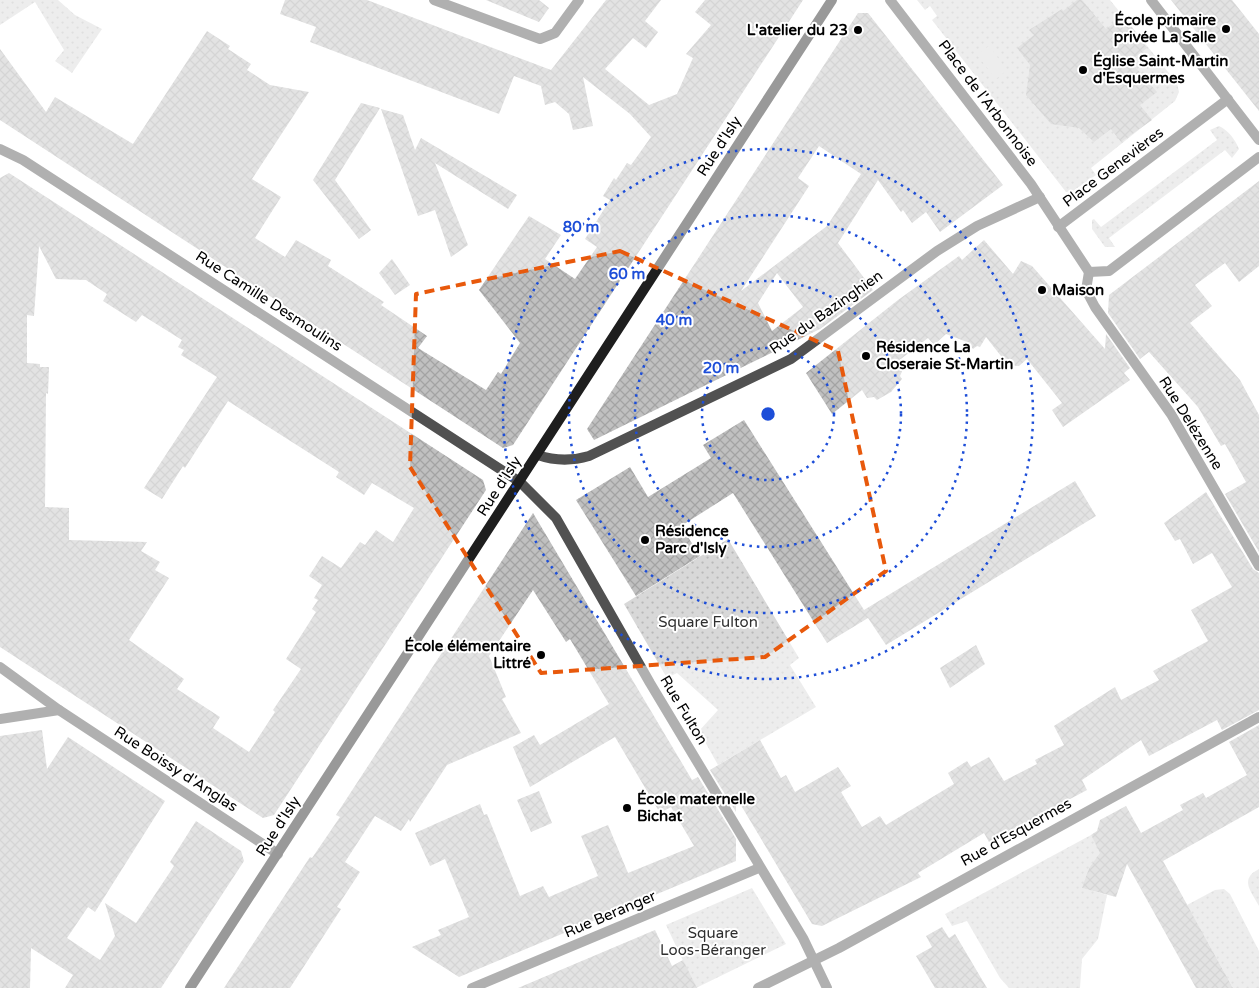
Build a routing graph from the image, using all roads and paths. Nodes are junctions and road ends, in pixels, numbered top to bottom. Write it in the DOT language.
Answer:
graph roads {
  1 [pos="434,0"];
  2 [pos="579,0"];
  3 [pos="832,0"];
  4 [pos="890,0"];
  5 [pos="1151,0"];
  6 [pos="1228,99"];
  7 [pos="1259,140"];
  8 [pos="0,149"];
  9 [pos="1259,157"];
  10 [pos="1040,197"];
  11 [pos="1058,227"];
  12 [pos="1089,272"];
  13 [pos="538,455"];
  14 [pos="520,482"];
  15 [pos="1259,566"];
  16 [pos="0,667"];
  17 [pos="59,710"];
  18 [pos="1259,717"];
  19 [pos="0,719"];
  20 [pos="278,854"];
  21 [pos="759,868"];
  22 [pos="815,960"];
  23 [pos="190,988"];
  24 [pos="472,988"];
  25 [pos="758,988"];
  26 [pos="827,988"];
  1 -- 2 [label="street"];
  3 -- 13 [label="street, Rue d'Isly"];
  4 -- 10 [label="street, Place de l'Arbonnoise"];
  5 -- 6 [label="street"];
  6 -- 7 [label="street"];
  6 -- 11 [label="street, Place Genevières"];
  8 -- 14 [label="street, Rue Camille Desmoulins"];
  9 -- 12 [label="street"];
  10 -- 11 [label="street, Place de l'Arbonnoise"];
  10 -- 13 [label="street, Rue du Bazinghien"];
  11 -- 12 [label="street, Place Genevières"];
  12 -- 15 [label="street, Rue Delézenne"];
  13 -- 14 [label="street, Rue d'Isly"];
  14 -- 20 [label="street, Rue d'Isly"];
  14 -- 21 [label="street, Rue Fulton"];
  16 -- 17 [label="street, Rue Boissy d'Anglas"];
  17 -- 19 [label="street"];
  17 -- 20 [label="street, Rue Boissy d'Anglas"];
  18 -- 22 [label="street, Rue d'Esquermes"];
  20 -- 23 [label="street, Rue d'Isly"];
  21 -- 22 [label="street, Rue Fulton"];
  21 -- 24 [label="street, Rue Beranger"];
  22 -- 25 [label="street, Rue d'Esquermes"];
  22 -- 26 [label="street"];
}
